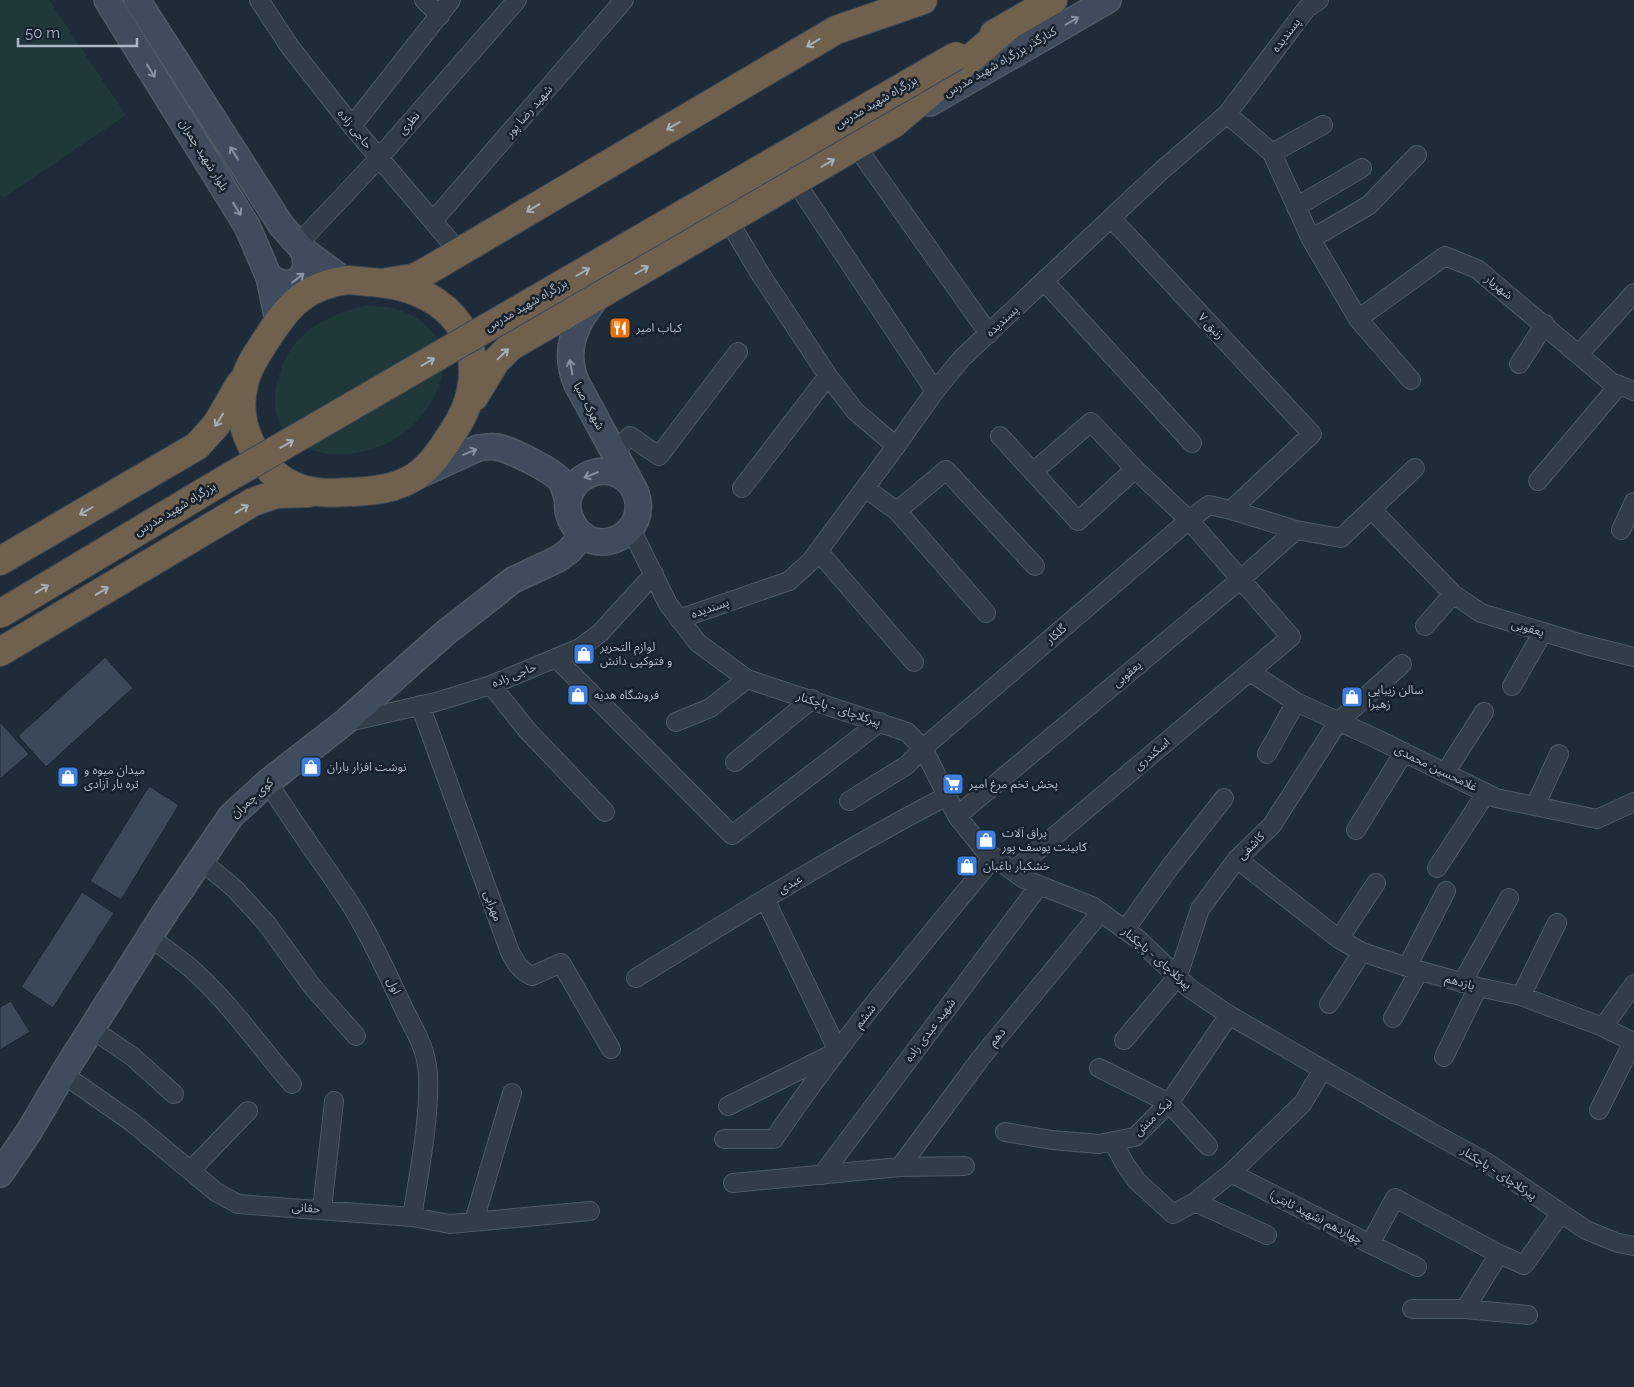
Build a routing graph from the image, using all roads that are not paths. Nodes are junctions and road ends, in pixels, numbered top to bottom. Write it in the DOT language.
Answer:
graph roads {
  1 [pos="107,0"];
  2 [pos="137,0"];
  3 [pos="259,0"];
  4 [pos="424,0"];
  5 [pos="452,0"];
  6 [pos="517,0"];
  7 [pos="624,0"];
  8 [pos="885,0"];
  9 [pos="923,0"];
  10 [pos="1053,0"];
  11 [pos="1108,0"];
  12 [pos="1309,3"];
  13 [pos="440,16"];
  14 [pos="1010,25"];
  15 [pos="836,30"];
  16 [pos="1227,114"];
  17 [pos="893,124"];
  18 [pos="1323,125"];
  19 [pos="352,126"];
  20 [pos="856,146"];
  21 [pos="1272,154"];
  22 [pos="1417,155"];
  23 [pos="379,158"];
  24 [pos="1362,168"];
  25 [pos="795,181"];
  26 [pos="1296,206"];
  27 [pos="1111,218"];
  28 [pos="728,220"];
  29 [pos="433,221"];
  30 [pos="1311,239"];
  31 [pos="301,247"];
  32 [pos="459,252"];
  33 [pos="269,277"];
  34 [pos="345,280"];
  35 [pos="1044,281"];
  36 [pos="379,283"];
  37 [pos="1634,293"];
  38 [pos="599,295"];
  39 [pos="1358,319"];
  40 [pos="278,320"];
  41 [pos="1545,324"];
  42 [pos="989,334"];
  43 [pos="738,352"];
  44 [pos="1579,354"];
  45 [pos="252,362"];
  46 [pos="1519,364"];
  47 [pos="828,376"];
  48 [pos="1411,380"];
  49 [pos="1626,388"];
  50 [pos="935,391"];
  51 [pos="466,409"];
  52 [pos="1000,436"];
  53 [pos="1192,443"];
  54 [pos="896,446"];
  55 [pos="614,452"];
  56 [pos="1416,468"];
  57 [pos="1135,469"];
  58 [pos="1033,472"];
  59 [pos="410,479"];
  60 [pos="1538,480"];
  61 [pos="633,488"];
  62 [pos="742,488"];
  63 [pos="865,488"];
  64 [pos="333,493"];
  65 [pos="568,502"];
  66 [pos="1634,502"];
  67 [pos="1231,510"];
  68 [pos="1372,510"];
  69 [pos="897,511"];
  70 [pos="1189,520"];
  71 [pos="631,529"];
  72 [pos="1296,530"];
  73 [pos="1621,530"];
  74 [pos="583,535"];
  75 [pos="818,551"];
  76 [pos="0,561"];
  77 [pos="1035,566"];
  78 [pos="654,574"];
  79 [pos="1241,580"];
  80 [pos="1453,594"];
  81 [pos="986,613"];
  82 [pos="0,614"];
  83 [pos="679,620"];
  84 [pos="1425,626"];
  85 [pos="1543,632"];
  86 [pos="0,652"];
  87 [pos="1634,657"];
  88 [pos="556,658"];
  89 [pos="914,662"];
  90 [pos="1402,664"];
  91 [pos="1250,672"];
  92 [pos="747,679"];
  93 [pos="491,685"];
  94 [pos="1512,686"];
  95 [pos="812,699"];
  96 [pos="1296,702"];
  97 [pos="420,705"];
  98 [pos="1484,712"];
  99 [pos="345,722"];
  100 [pos="676,722"];
  101 [pos="880,722"];
  102 [pos="1338,722"];
  103 [pos="923,748"];
  104 [pos="1404,752"];
  105 [pos="1267,754"];
  106 [pos="1559,754"];
  107 [pos="735,762"];
  108 [pos="1445,773"];
  109 [pos="268,782"];
  110 [pos="1486,793"];
  111 [pos="947,796"];
  112 [pos="1224,798"];
  113 [pos="849,801"];
  114 [pos="1634,802"];
  115 [pos="1535,806"];
  116 [pos="605,812"];
  117 [pos="957,816"];
  118 [pos="1356,830"];
  119 [pos="994,858"];
  120 [pos="1237,859"];
  121 [pos="200,860"];
  122 [pos="1436,868"];
  123 [pos="1013,871"];
  124 [pos="1376,883"];
  125 [pos="1039,886"];
  126 [pos="1446,891"];
  127 [pos="1509,898"];
  128 [pos="765,899"];
  129 [pos="1100,912"];
  130 [pos="1557,923"];
  131 [pos="1125,930"];
  132 [pos="150,937"];
  133 [pos="1338,939"];
  134 [pos="1362,952"];
  135 [pos="1413,969"];
  136 [pos="1178,976"];
  137 [pos="636,978"];
  138 [pos="1634,984"];
  139 [pos="1470,985"];
  140 [pos="1521,996"];
  141 [pos="1329,1004"];
  142 [pos="1229,1015"];
  143 [pos="1393,1018"];
  144 [pos="1603,1027"];
  145 [pos="92,1029"];
  146 [pos="356,1036"];
  147 [pos="1124,1040"];
  148 [pos="611,1049"];
  149 [pos="838,1051"];
  150 [pos="1444,1057"];
  151 [pos="1099,1068"];
  152 [pos="1323,1069"];
  153 [pos="64,1074"];
  154 [pos="292,1084"];
  155 [pos="512,1093"];
  156 [pos="174,1094"];
  157 [pos="334,1101"];
  158 [pos="1169,1103"];
  159 [pos="728,1106"];
  160 [pos="1599,1110"];
  161 [pos="248,1111"];
  162 [pos="1005,1132"];
  163 [pos="724,1139"];
  164 [pos="1113,1142"];
  165 [pos="1208,1146"];
  166 [pos="965,1166"];
  167 [pos="900,1167"];
  168 [pos="191,1170"];
  169 [pos="1230,1173"];
  170 [pos="0,1174"];
  171 [pos="822,1176"];
  172 [pos="733,1183"];
  173 [pos="1196,1202"];
  174 [pos="322,1209"];
  175 [pos="590,1211"];
  176 [pos="1561,1213"];
  177 [pos="412,1217"];
  178 [pos="474,1222"];
  179 [pos="1266,1235"];
  180 [pos="1370,1244"];
  181 [pos="1634,1246"];
  182 [pos="1499,1254"];
  183 [pos="1417,1268"];
  184 [pos="1412,1309"];
  185 [pos="1465,1309"];
  186 [pos="1528,1315"];
  1 -- 33 [label="main road, بلوار شهید چمران, one-way"];
  31 -- 2 [label="main road, one-way"];
  3 -- 19 [label="street, حاجی زاده"];
  4 -- 13 [label="street"];
  5 -- 13 [label="street"];
  6 -- 23 [label="street, نظری"];
  7 -- 29 [label="street, شهید رضا پور"];
  8 -- 15 [label="main road"];
  9 -- 15 [label="highway"];
  10 -- 14 [label="highway, بزرگراه شهید مدرس"];
  17 -- 11 [label="main road, کنارگذر بزرگراه شهید مدرس, one-way"];
  12 -- 16 [label="street, پسندیده"];
  13 -- 19 [label="street"];
  14 -- 17 [label="highway"];
  82 -- 14 [label="highway, بزرگراه شهید مدرس, one-way, bridge"];
  15 -- 32 [label="highway, one-way"];
  16 -- 21 [label="street"];
  16 -- 27 [label="street, پسندیده"];
  17 -- 20 [label="highway"];
  18 -- 21 [label="street"];
  19 -- 23 [label="street, حاجی زاده"];
  25 -- 20 [label="highway, one-way"];
  20 -- 42 [label="street"];
  21 -- 26 [label="street"];
  22 -- 30 [label="street"];
  23 -- 29 [label="street, حاجی زاده"];
  23 -- 31 [label="street, نظری"];
  24 -- 26 [label="street"];
  25 -- 28 [label="highway"];
  25 -- 50 [label="street"];
  26 -- 30 [label="street"];
  27 -- 35 [label="street, پسندیده"];
  27 -- 67 [label="street, زنبق ۷"];
  38 -- 28 [label="highway, one-way"];
  28 -- 47 [label="street"];
  29 -- 32 [label="street, حاجی زاده"];
  30 -- 39 [label="street"];
  33 -- 31 [label="main road, one-way"];
  31 -- 34 [label="main road"];
  32 -- 36 [label="highway"];
  33 -- 40 [label="main road, بلوار شهید چمران"];
  34 -- 36 [label="highway"];
  34 -- 40 [label="highway"];
  35 -- 42 [label="street, پسندیده"];
  35 -- 53 [label="street"];
  36 -- 51 [label="highway"];
  37 -- 44 [label="street"];
  51 -- 38 [label="highway, one-way"];
  55 -- 38 [label="main road, شهرک صبا, one-way"];
  39 -- 41 [label="street, شهریار"];
  39 -- 48 [label="street"];
  40 -- 45 [label="highway"];
  41 -- 44 [label="street, شهریار"];
  41 -- 46 [label="street"];
  42 -- 50 [label="street, پسندیده"];
  43 -- 55 [label="street"];
  44 -- 49 [label="street, شهریار"];
  45 -- 64 [label="highway"];
  45 -- 76 [label="highway, one-way"];
  47 -- 54 [label="street"];
  47 -- 62 [label="street"];
  49 -- 60 [label="street"];
  50 -- 54 [label="street, پسندیده"];
  51 -- 59 [label="highway"];
  52 -- 58 [label="street"];
  54 -- 63 [label="street, پسندیده"];
  55 -- 61 [label="main road, شهرک صبا"];
  56 -- 68 [label="street"];
  57 -- 58 [label="street"];
  57 -- 58 [label="street"];
  57 -- 70 [label="street"];
  59 -- 64 [label="highway"];
  59 -- 65 [label="main road, one-way"];
  61 -- 65 [label="main road, one-way"];
  61 -- 71 [label="main road"];
  63 -- 69 [label="street"];
  63 -- 75 [label="street, پسندیده"];
  86 -- 64 [label="highway, one-way"];
  65 -- 74 [label="main road"];
  66 -- 73 [label="street"];
  67 -- 70 [label="street, گلکار"];
  67 -- 72 [label="street, گلکار"];
  68 -- 72 [label="street, گلکار"];
  68 -- 80 [label="street, یعقوبی"];
  69 -- 77 [label="street"];
  69 -- 81 [label="street"];
  70 -- 79 [label="street"];
  70 -- 103 [label="street, گلکار"];
  71 -- 74 [label="main road"];
  71 -- 78 [label="street, پیرکلاچای - پاچکنار"];
  72 -- 79 [label="street, یعقوبی"];
  74 -- 99 [label="main road, کوی چمران"];
  75 -- 83 [label="street, پسندیده"];
  75 -- 89 [label="street"];
  78 -- 83 [label="street, پیرکلاچای - پاچکنار"];
  78 -- 88 [label="street, حاجی زاده"];
  79 -- 91 [label="street, اسکندری"];
  79 -- 117 [label="street, یعقوبی"];
  80 -- 84 [label="street"];
  80 -- 85 [label="street, یعقوبی"];
  83 -- 92 [label="street, پیرکلاچای - پاچکنار"];
  85 -- 87 [label="street, یعقوبی"];
  85 -- 94 [label="street"];
  88 -- 93 [label="street, حاجی زاده"];
  88 -- 101 [label="street"];
  90 -- 102 [label="street, کاشفی"];
  91 -- 96 [label="street, غلامحسین محمدی"];
  91 -- 123 [label="street, اسکندری"];
  92 -- 95 [label="street, پیرکلاچای - پاچکنار"];
  92 -- 100 [label="street"];
  93 -- 97 [label="street, حاجی زاده"];
  93 -- 116 [label="street"];
  95 -- 101 [label="street, پیرکلاچای - پاچکنار"];
  95 -- 107 [label="street"];
  96 -- 102 [label="street, غلامحسین محمدی"];
  96 -- 105 [label="street"];
  97 -- 99 [label="street, حاجی زاده"];
  97 -- 148 [label="street, مهرابی"];
  98 -- 108 [label="street"];
  99 -- 109 [label="main road, کوی چمران"];
  101 -- 103 [label="street, پیرکلاچای - پاچکنار"];
  102 -- 104 [label="street, غلامحسین محمدی"];
  102 -- 120 [label="street, کاشفی"];
  103 -- 111 [label="street, پیرکلاچای - پاچکنار"];
  103 -- 113 [label="street, گلکار"];
  104 -- 108 [label="street, غلامحسین محمدی"];
  104 -- 118 [label="street"];
  106 -- 115 [label="street"];
  108 -- 110 [label="street, غلامحسین محمدی"];
  109 -- 121 [label="main road, کوی چمران"];
  109 -- 177 [label="street, اول"];
  110 -- 115 [label="street, غلامحسین محمدی"];
  110 -- 122 [label="street"];
  111 -- 117 [label="street, پیرکلاچای - پاچکنار"];
  111 -- 128 [label="street, عبدی"];
  112 -- 131 [label="street"];
  114 -- 115 [label="street, غلامحسین محمدی"];
  117 -- 119 [label="street, پیرکلاچای - پاچکنار"];
  119 -- 123 [label="street, پیرکلاچای - پاچکنار"];
  119 -- 149 [label="street, ششم"];
  120 -- 133 [label="street, یازدهم"];
  120 -- 136 [label="street, کاشفی"];
  121 -- 132 [label="main road, کوی چمران"];
  121 -- 146 [label="street"];
  123 -- 125 [label="street, پیرکلاچای - پاچکنار"];
  124 -- 133 [label="street"];
  125 -- 129 [label="street, پیرکلاچای - پاچکنار"];
  125 -- 171 [label="street, شهید عبدی زاده"];
  126 -- 135 [label="street"];
  127 -- 139 [label="street"];
  128 -- 137 [label="street, عبدی"];
  128 -- 149 [label="street"];
  129 -- 131 [label="street, پیرکلاچای - پاچکنار"];
  129 -- 167 [label="street, دهم"];
  130 -- 140 [label="street"];
  131 -- 136 [label="street, پیرکلاچای - پاچکنار"];
  132 -- 145 [label="main road, کوی چمران"];
  132 -- 154 [label="street"];
  133 -- 134 [label="street, یازدهم"];
  134 -- 135 [label="street, یازدهم"];
  134 -- 141 [label="street"];
  135 -- 139 [label="street, یازدهم"];
  135 -- 143 [label="street"];
  136 -- 142 [label="street, پیرکلاچای - پاچکنار"];
  136 -- 147 [label="street"];
  138 -- 144 [label="street"];
  139 -- 140 [label="street, یازدهم"];
  139 -- 150 [label="street"];
  140 -- 144 [label="street, یازدهم"];
  142 -- 152 [label="street, پیرکلاچای - پاچکنار"];
  142 -- 158 [label="street, نیک منش"];
  144 -- 160 [label="street, یازدهم"];
  145 -- 153 [label="main road, کوی چمران"];
  145 -- 156 [label="street"];
  149 -- 159 [label="street"];
  149 -- 163 [label="street, ششم"];
  151 -- 158 [label="street"];
  152 -- 169 [label="street"];
  152 -- 176 [label="street, پیرکلاچای - پاچکنار"];
  153 -- 168 [label="street, حقانی"];
  153 -- 170 [label="main road, کوی چمران"];
  155 -- 178 [label="street"];
  157 -- 174 [label="street"];
  158 -- 164 [label="street, نیک منش"];
  158 -- 165 [label="street"];
  161 -- 168 [label="street"];
  162 -- 164 [label="street, نیک منش"];
  164 -- 173 [label="street"];
  166 -- 167 [label="street"];
  167 -- 171 [label="street"];
  168 -- 174 [label="street, حقانی"];
  169 -- 173 [label="street"];
  169 -- 180 [label="street, چهاردهم (شهید ثابتی)"];
  171 -- 172 [label="street"];
  173 -- 179 [label="street"];
  174 -- 177 [label="street, حقانی"];
  175 -- 178 [label="street, حقانی"];
  176 -- 181 [label="street, پیرکلاچای - پاچکنار"];
  176 -- 182 [label="street, چهاردهم (شهید ثابتی)"];
  177 -- 178 [label="street, حقانی"];
  180 -- 182 [label="street, چهاردهم (شهید ثابتی)"];
  180 -- 183 [label="street"];
  182 -- 185 [label="street"];
  184 -- 185 [label="street"];
  185 -- 186 [label="street"];
}
